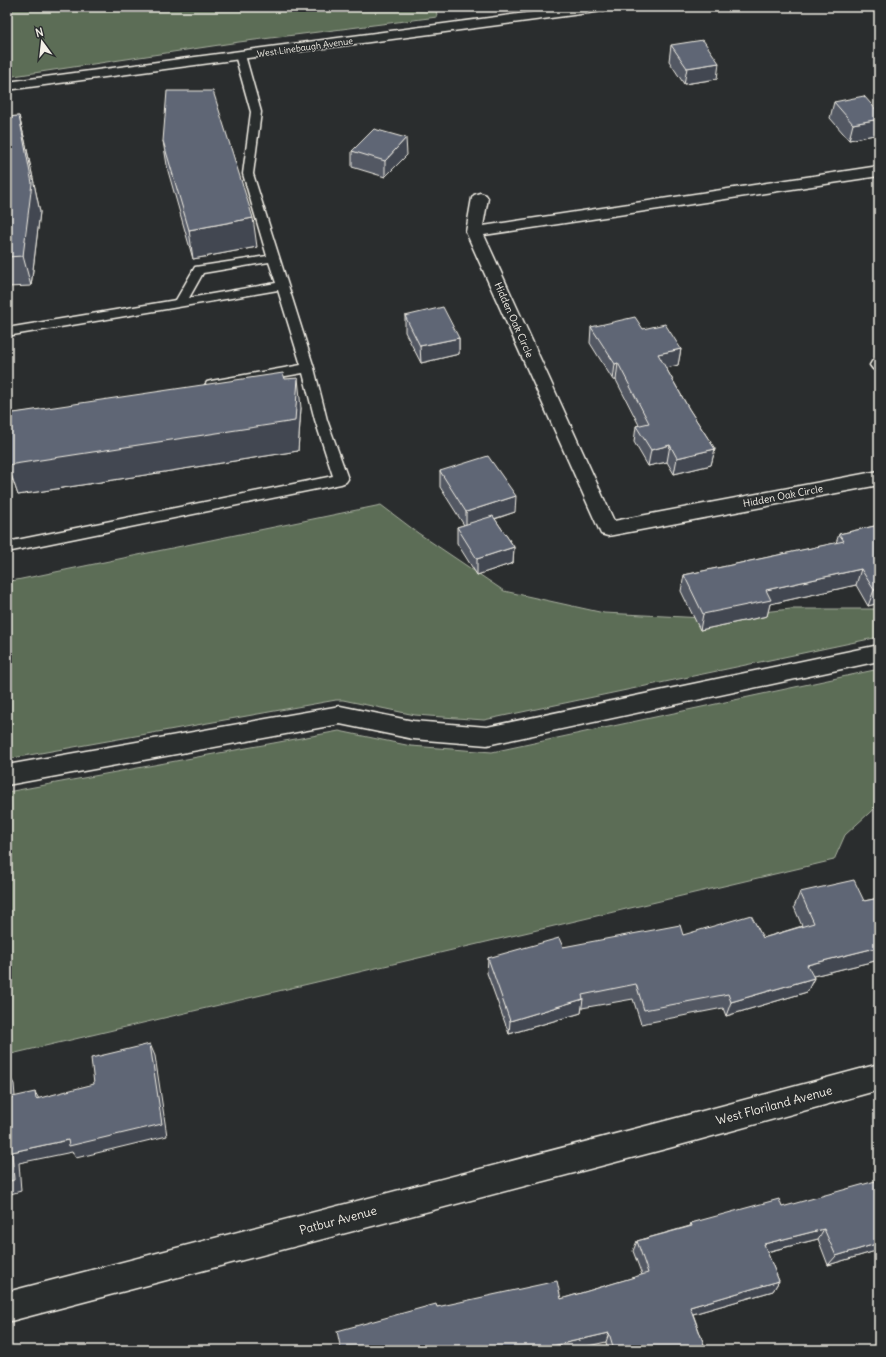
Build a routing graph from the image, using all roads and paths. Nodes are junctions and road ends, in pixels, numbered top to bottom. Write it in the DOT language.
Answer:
graph roads {
  1 [pos="603,7"];
  2 [pos="573,9"];
  3 [pos="240,55"];
  4 [pos="7,86"];
  5 [pos="879,171"];
  6 [pos="480,198"];
  7 [pos="474,232"];
  8 [pos="274,258"];
  9 [pos="282,286"];
  10 [pos="180,303"];
  11 [pos="7,332"];
  12 [pos="308,368"];
  13 [pos="200,386"];
  14 [pos="879,478"];
  15 [pos="7,547"];
  16 [pos="879,653"];
  17 [pos="7,776"];
  18 [pos="879,1077"];
  19 [pos="669,1134"];
  20 [pos="7,1307"];
  1 -- 2 [label="street, West Linebaugh Avenue"];
  2 -- 3 [label="street, West Linebaugh Avenue"];
  3 -- 4 [label="street, West Linebaugh Avenue"];
  3 -- 8 [label="lane"];
  5 -- 7 [label="street"];
  6 -- 7 [label="street"];
  7 -- 14 [label="street, Hidden Oak Circle"];
  8 -- 9 [label="lane"];
  8 -- 10 [label="lane"];
  9 -- 10 [label="lane"];
  9 -- 12 [label="lane"];
  10 -- 11 [label="lane"];
  12 -- 13 [label="lane"];
  12 -- 15 [label="lane"];
  16 -- 17 [label="street"];
  18 -- 19 [label="street, West Floriland Avenue"];
  19 -- 20 [label="street, Patbur Avenue"];
}
